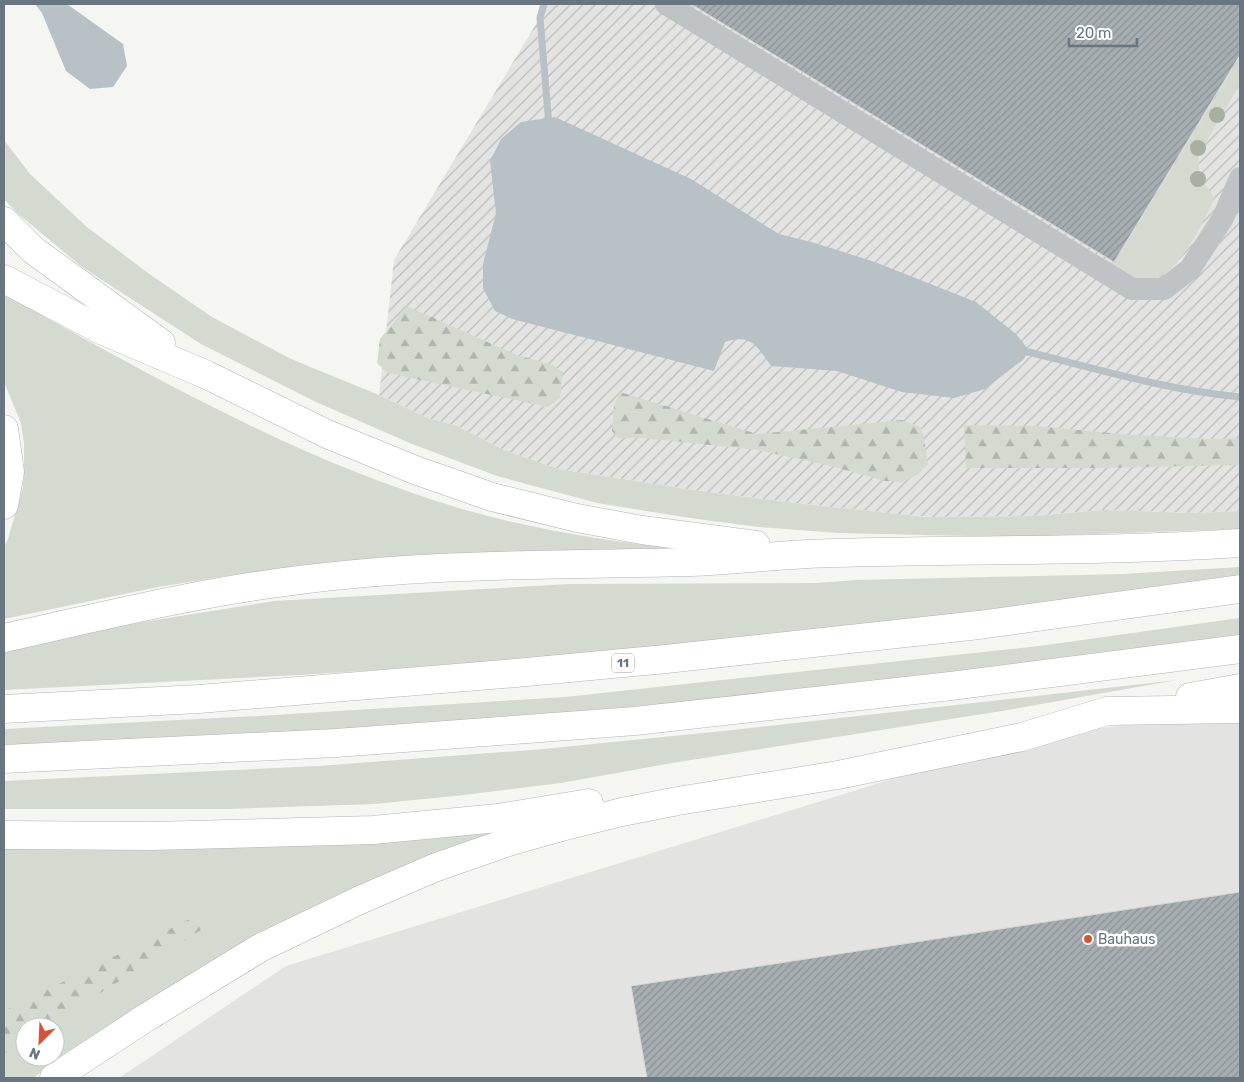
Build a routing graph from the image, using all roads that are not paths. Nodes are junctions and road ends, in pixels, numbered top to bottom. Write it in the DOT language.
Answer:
graph roads {
  1 [pos="666,4"];
  2 [pos="1240,178"];
  3 [pos="4,221"];
  4 [pos="4,279"];
  5 [pos="207,375"];
  6 [pos="4,429"];
  7 [pos="4,505"];
  8 [pos="1240,543"];
  9 [pos="832,553"];
  10 [pos="1240,589"];
  11 [pos="4,638"];
  12 [pos="1240,649"];
  13 [pos="1240,688"];
  14 [pos="4,709"];
  15 [pos="1240,709"];
  16 [pos="1107,711"];
  17 [pos="4,759"];
  18 [pos="4,835"];
  19 [pos="54,1078"];
  1 -- 2 [label="lane"];
  3 -- 5 [label="highway"];
  4 -- 5 [label="highway"];
  5 -- 9 [label="highway"];
  6 -- 7 [label="highway"];
  8 -- 9 [label="highway"];
  9 -- 11 [label="highway"];
  10 -- 14 [label="highway, 11"];
  12 -- 17 [label="highway"];
  13 -- 16 [label="highway"];
  15 -- 16 [label="highway"];
  16 -- 18 [label="highway"];
  16 -- 19 [label="highway"];
}
